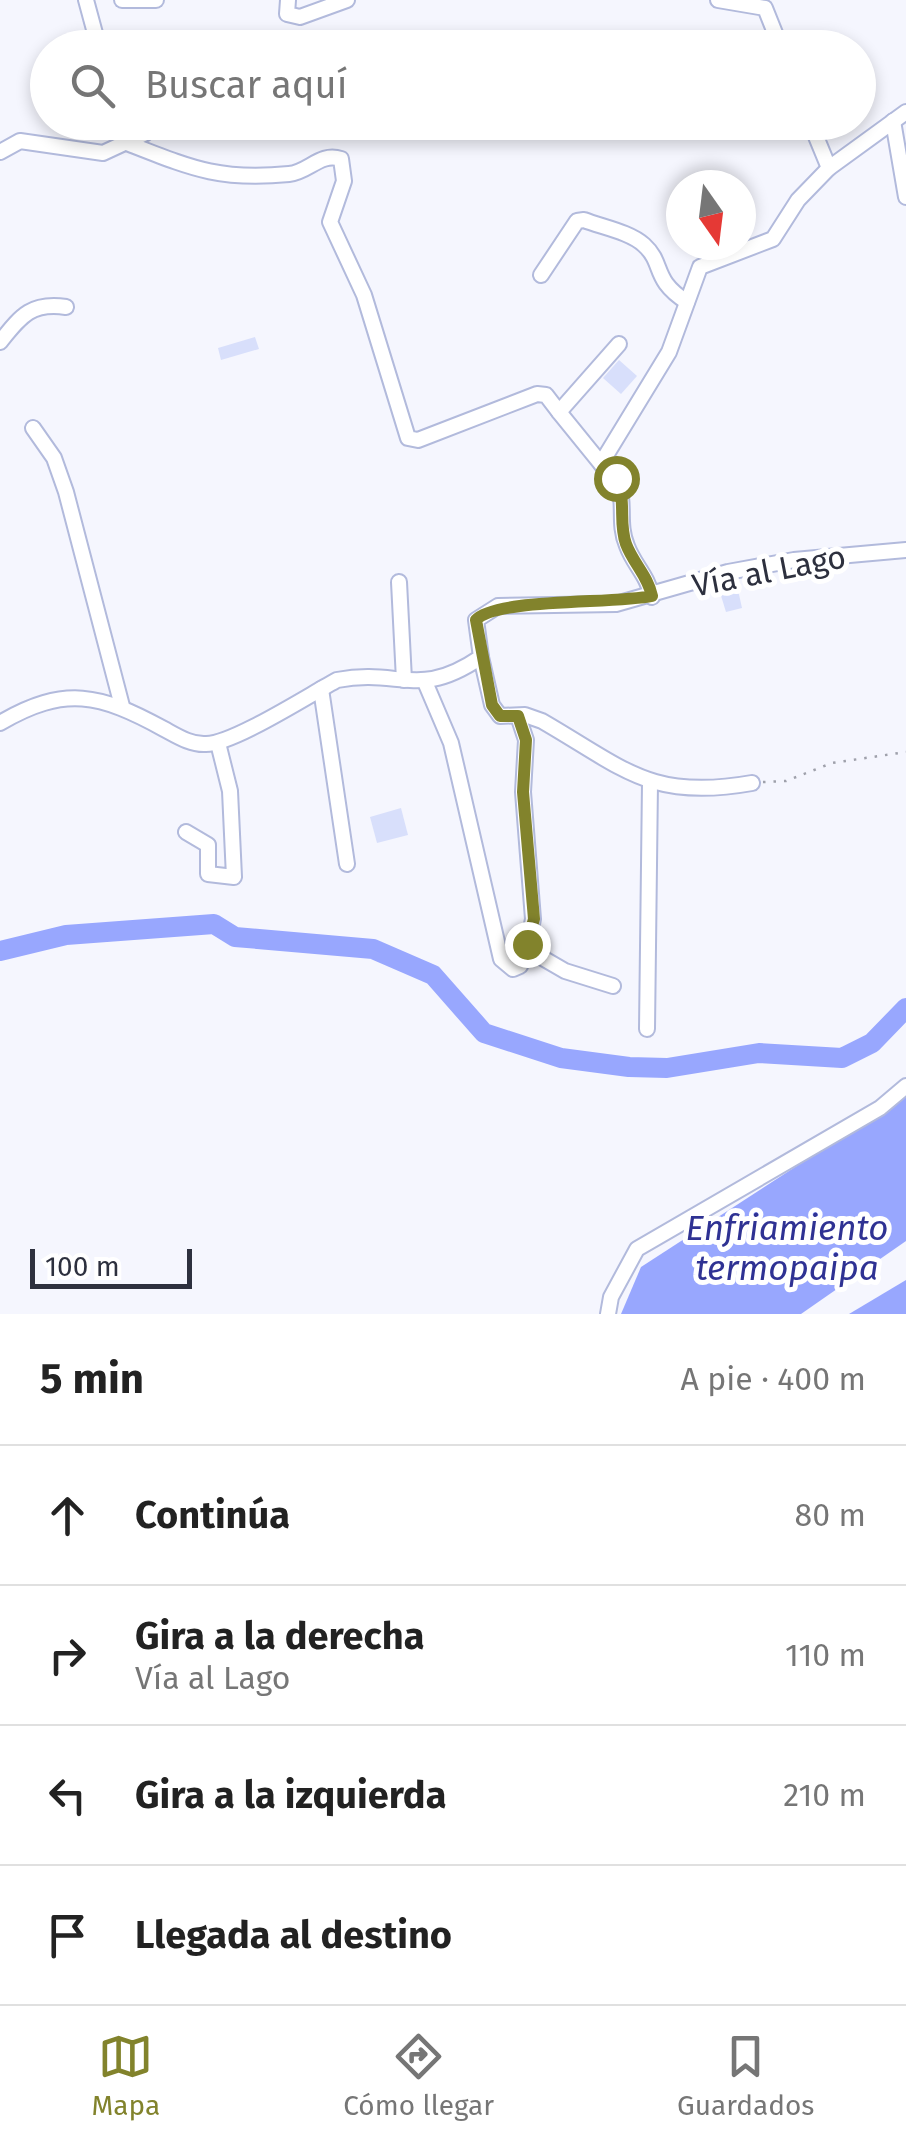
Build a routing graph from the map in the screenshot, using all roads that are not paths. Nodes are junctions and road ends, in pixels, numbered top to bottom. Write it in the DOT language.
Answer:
graph roads {
  1 [pos="86,0"];
  2 [pos="122,0"];
  3 [pos="156,0"];
  4 [pos="288,0"];
  5 [pos="347,0"];
  6 [pos="718,0"];
  7 [pos="764,4"];
  8 [pos="94,30"];
  9 [pos="773,30"];
  10 [pos="900,116"];
  11 [pos="876,133"];
  12 [pos="133,140"];
  13 [pos="817,140"];
  14 [pos="867,140"];
  15 [pos="127,143"];
  16 [pos="0,152"];
  17 [pos="828,168"];
  18 [pos="906,196"];
  19 [pos="541,275"];
  20 [pos="687,302"];
  21 [pos="66,307"];
  22 [pos="0,342"];
  23 [pos="619,344"];
  24 [pos="560,412"];
  25 [pos="34,428"];
  26 [pos="602,465"];
  27 [pos="906,550"];
  28 [pos="399,582"];
  29 [pos="652,596"];
  30 [pos="481,657"];
  31 [pos="404,680"];
  32 [pos="425,682"];
  33 [pos="320,689"];
  34 [pos="122,706"];
  35 [pos="518,716"];
  36 [pos="0,723"];
  37 [pos="218,742"];
  38 [pos="650,782"];
  39 [pos="752,783"];
  40 [pos="186,832"];
  41 [pos="348,864"];
  42 [pos="527,949"];
  43 [pos="613,986"];
  44 [pos="647,1029"];
  45 [pos="906,1086"];
  46 [pos="608,1314"];
  1 -- 8 [label="street"];
  2 -- 3 [label="street"];
  4 -- 5 [label="street"];
  6 -- 7 [label="street"];
  7 -- 9 [label="street"];
  10 -- 11 [label="street"];
  10 -- 18 [label="street"];
  12 -- 15 [label="street"];
  13 -- 17 [label="street"];
  14 -- 17 [label="street"];
  15 -- 16 [label="street"];
  15 -- 24 [label="street"];
  17 -- 20 [label="street"];
  19 -- 20 [label="street"];
  20 -- 26 [label="street"];
  21 -- 22 [label="street"];
  23 -- 24 [label="street"];
  24 -- 26 [label="street"];
  25 -- 34 [label="street"];
  26 -- 29 [label="street"];
  27 -- 29 [label="street, Vía al Lago"];
  28 -- 31 [label="street"];
  29 -- 30 [label="street, Vía al Lago"];
  30 -- 32 [label="street"];
  30 -- 35 [label="street"];
  31 -- 32 [label="street"];
  31 -- 33 [label="street"];
  32 -- 42 [label="street"];
  33 -- 37 [label="street"];
  33 -- 41 [label="street"];
  34 -- 36 [label="street"];
  34 -- 37 [label="street"];
  35 -- 38 [label="street"];
  35 -- 42 [label="street"];
  37 -- 40 [label="street"];
  38 -- 39 [label="street"];
  38 -- 44 [label="street"];
  42 -- 43 [label="street"];
  45 -- 46 [label="street"];
}
